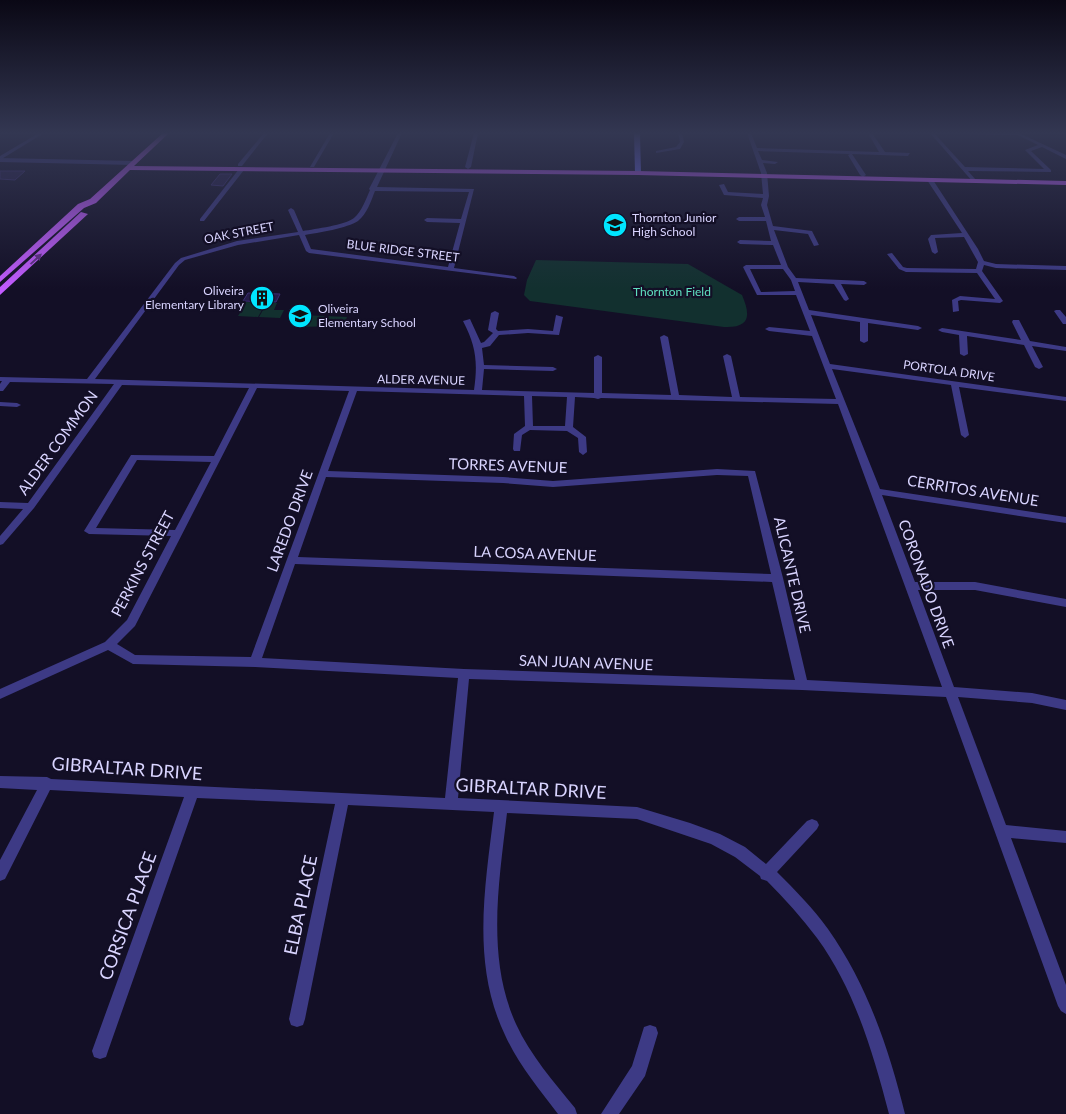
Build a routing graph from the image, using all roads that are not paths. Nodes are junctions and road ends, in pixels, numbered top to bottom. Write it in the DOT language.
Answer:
graph roads {
  1 [pos="109,185"];
  2 [pos="227,185"];
  3 [pos="374,185"];
  4 [pos="722,185"];
  5 [pos="765,185"];
  6 [pos="933,185"];
  7 [pos="372,189"];
  8 [pos="766,196"];
  9 [pos="93,200"];
  10 [pos="291,210"];
  11 [pos="738,219"];
  12 [pos="202,220"];
  13 [pos="427,220"];
  14 [pos="464,222"];
  15 [pos="770,223"];
  16 [pos="301,233"];
  17 [pos="966,235"];
  18 [pos="740,242"];
  19 [pos="775,243"];
  20 [pos="816,245"];
  21 [pos="936,252"];
  22 [pos="890,254"];
  23 [pos="981,262"];
  24 [pos="785,267"];
  25 [pos="451,268"];
  26 [pos="1066,268"];
  27 [pos="979,271"];
  28 [pos="514,278"];
  29 [pos="0,280"];
  30 [pos="794,280"];
  31 [pos="836,282"];
  32 [pos="864,282"];
  33 [pos="0,292"];
  34 [pos="799,293"];
  35 [pos="846,300"];
  36 [pos="955,311"];
  37 [pos="1058,311"];
  38 [pos="807,312"];
  39 [pos="495,313"];
  40 [pos="559,317"];
  41 [pos="864,320"];
  42 [pos="468,321"];
  43 [pos="1016,322"];
  44 [pos="1066,322"];
  45 [pos="918,328"];
  46 [pos="769,329"];
  47 [pos="942,330"];
  48 [pos="497,333"];
  49 [pos="963,333"];
  50 [pos="816,334"];
  51 [pos="664,337"];
  52 [pos="864,341"];
  53 [pos="1028,344"];
  54 [pos="480,346"];
  55 [pos="1066,348"];
  56 [pos="964,354"];
  57 [pos="727,356"];
  58 [pos="598,357"];
  59 [pos="828,366"];
  60 [pos="482,367"];
  61 [pos="1039,367"];
  62 [pos="553,369"];
  63 [pos="4,379"];
  64 [pos="89,382"];
  65 [pos="119,383"];
  66 [pos="955,384"];
  67 [pos="254,387"];
  68 [pos="0,389"];
  69 [pos="353,390"];
  70 [pos="478,392"];
  71 [pos="528,395"];
  72 [pos="571,396"];
  73 [pos="598,397"];
  74 [pos="676,398"];
  75 [pos="737,400"];
  76 [pos="1065,401"];
  77 [pos="842,402"];
  78 [pos="0,404"];
  79 [pos="17,405"];
  80 [pos="529,427"];
  81 [pos="569,428"];
  82 [pos="965,435"];
  83 [pos="517,449"];
  84 [pos="583,452"];
  85 [pos="215,459"];
  86 [pos="752,473"];
  87 [pos="323,474"];
  88 [pos="876,491"];
  89 [pos="0,505"];
  90 [pos="30,506"];
  91 [pos="1066,520"];
  92 [pos="176,533"];
  93 [pos="0,542"];
  94 [pos="292,560"];
  95 [pos="778,578"];
  96 [pos="910,586"];
  97 [pos="1066,603"];
  98 [pos="109,645"];
  99 [pos="255,662"];
  100 [pos="464,674"];
  101 [pos="802,685"];
  102 [pos="1,692"];
  103 [pos="951,692"];
  104 [pos="1066,705"];
  105 [pos="0,782"];
  106 [pos="47,783"];
  107 [pos="192,793"];
  108 [pos="343,798"];
  109 [pos="451,803"];
  110 [pos="501,807"];
  111 [pos="812,825"];
  112 [pos="1003,831"];
  113 [pos="1066,837"];
  114 [pos="0,874"];
  115 [pos="766,874"];
  116 [pos="1066,1006"];
  117 [pos="297,1019"];
  118 [pos="650,1033"];
  119 [pos="100,1051"];
  120 [pos="569,1114"];
  121 [pos="608,1114"];
  122 [pos="897,1114"];
  1 -- 9 [label="main road"];
  2 -- 12 [label="street"];
  3 -- 7 [label="street, OAK STREET"];
  4 -- 8 [label="street"];
  5 -- 8 [label="street, CORONADO DRIVE"];
  6 -- 17 [label="street"];
  7 -- 14 [label="street"];
  7 -- 16 [label="street, OAK STREET"];
  8 -- 15 [label="street, CORONADO DRIVE"];
  9 -- 29 [label="main road"];
  33 -- 9 [label="main road, one-way"];
  10 -- 16 [label="street"];
  11 -- 15 [label="street"];
  13 -- 14 [label="street"];
  14 -- 25 [label="street"];
  15 -- 19 [label="street, CORONADO DRIVE"];
  15 -- 20 [label="street"];
  16 -- 25 [label="street, BLUE RIDGE STREET"];
  16 -- 64 [label="street, OAK STREET"];
  17 -- 21 [label="street"];
  17 -- 23 [label="street"];
  18 -- 19 [label="street"];
  19 -- 24 [label="street, CORONADO DRIVE"];
  22 -- 27 [label="street"];
  23 -- 26 [label="street"];
  23 -- 27 [label="street"];
  24 -- 30 [label="street, CORONADO DRIVE"];
  24 -- 34 [label="street"];
  25 -- 28 [label="street, BLUE RIDGE STREET"];
  27 -- 36 [label="street"];
  30 -- 31 [label="street"];
  30 -- 34 [label="street, CORONADO DRIVE"];
  31 -- 32 [label="street"];
  31 -- 35 [label="street"];
  34 -- 38 [label="street, CORONADO DRIVE"];
  37 -- 44 [label="street"];
  38 -- 41 [label="street"];
  38 -- 50 [label="street, CORONADO DRIVE"];
  39 -- 48 [label="street"];
  40 -- 48 [label="street"];
  41 -- 45 [label="street"];
  41 -- 52 [label="street"];
  42 -- 54 [label="street"];
  43 -- 53 [label="street"];
  46 -- 50 [label="street"];
  47 -- 49 [label="street"];
  48 -- 54 [label="street"];
  49 -- 53 [label="street"];
  49 -- 56 [label="street"];
  50 -- 59 [label="street, CORONADO DRIVE"];
  51 -- 74 [label="street"];
  53 -- 55 [label="street"];
  53 -- 61 [label="street"];
  54 -- 60 [label="street"];
  57 -- 75 [label="street"];
  58 -- 73 [label="street"];
  59 -- 66 [label="street, PORTOLA DRIVE"];
  59 -- 77 [label="street, CORONADO DRIVE"];
  60 -- 62 [label="street"];
  60 -- 70 [label="street"];
  63 -- 64 [label="street, ALDER AVENUE"];
  63 -- 68 [label="street"];
  64 -- 65 [label="street, ALDER AVENUE"];
  65 -- 67 [label="street, ALDER AVENUE"];
  65 -- 90 [label="street, ALDER COMMON"];
  66 -- 76 [label="street, PORTOLA DRIVE"];
  66 -- 82 [label="street"];
  67 -- 69 [label="street, ALDER AVENUE"];
  67 -- 85 [label="street, PERKINS STREET"];
  69 -- 70 [label="street, ALDER AVENUE"];
  69 -- 87 [label="street, LAREDO DRIVE"];
  70 -- 71 [label="street, ALDER AVENUE"];
  71 -- 72 [label="street, ALDER AVENUE"];
  71 -- 80 [label="street"];
  72 -- 73 [label="street, ALDER AVENUE"];
  72 -- 81 [label="street"];
  73 -- 74 [label="street, ALDER AVENUE"];
  74 -- 75 [label="street, ALDER AVENUE"];
  75 -- 77 [label="street, ALDER AVENUE"];
  77 -- 88 [label="street, CORONADO DRIVE"];
  78 -- 79 [label="street"];
  80 -- 81 [label="street"];
  80 -- 83 [label="street"];
  81 -- 84 [label="street"];
  85 -- 92 [label="street, PERKINS STREET"];
  85 -- 92 [label="street"];
  86 -- 87 [label="street, TORRES AVENUE"];
  86 -- 95 [label="street, ALICANTE DRIVE"];
  87 -- 94 [label="street, LAREDO DRIVE"];
  88 -- 91 [label="street, CERRITOS AVENUE"];
  88 -- 96 [label="street, CORONADO DRIVE"];
  89 -- 90 [label="street"];
  90 -- 93 [label="street, ALDER COMMON"];
  92 -- 98 [label="street, PERKINS STREET"];
  94 -- 95 [label="street, LA COSA AVENUE"];
  94 -- 99 [label="street, LAREDO DRIVE"];
  95 -- 101 [label="street, ALICANTE DRIVE"];
  96 -- 97 [label="street"];
  96 -- 103 [label="street, CORONADO DRIVE"];
  98 -- 99 [label="street, SAN JUAN AVENUE"];
  98 -- 102 [label="street, PERKINS STREET"];
  99 -- 100 [label="street, SAN JUAN AVENUE"];
  100 -- 101 [label="street, SAN JUAN AVENUE"];
  100 -- 109 [label="street"];
  101 -- 103 [label="street, SAN JUAN AVENUE"];
  103 -- 104 [label="street, SAN JUAN AVENUE"];
  103 -- 112 [label="street, CORONADO DRIVE"];
  105 -- 106 [label="street, GIBRALTAR DRIVE"];
  106 -- 107 [label="street, GIBRALTAR DRIVE"];
  106 -- 114 [label="street"];
  107 -- 108 [label="street, GIBRALTAR DRIVE"];
  107 -- 119 [label="street, CORSICA PLACE"];
  108 -- 109 [label="street, GIBRALTAR DRIVE"];
  108 -- 117 [label="street, ELBA PLACE"];
  109 -- 110 [label="street, GIBRALTAR DRIVE"];
  110 -- 115 [label="street, GIBRALTAR DRIVE"];
  110 -- 120 [label="street"];
  111 -- 115 [label="street"];
  112 -- 113 [label="street"];
  112 -- 116 [label="street, CORONADO DRIVE"];
  115 -- 122 [label="street, GIBRALTAR DRIVE"];
  118 -- 121 [label="street"];
}
